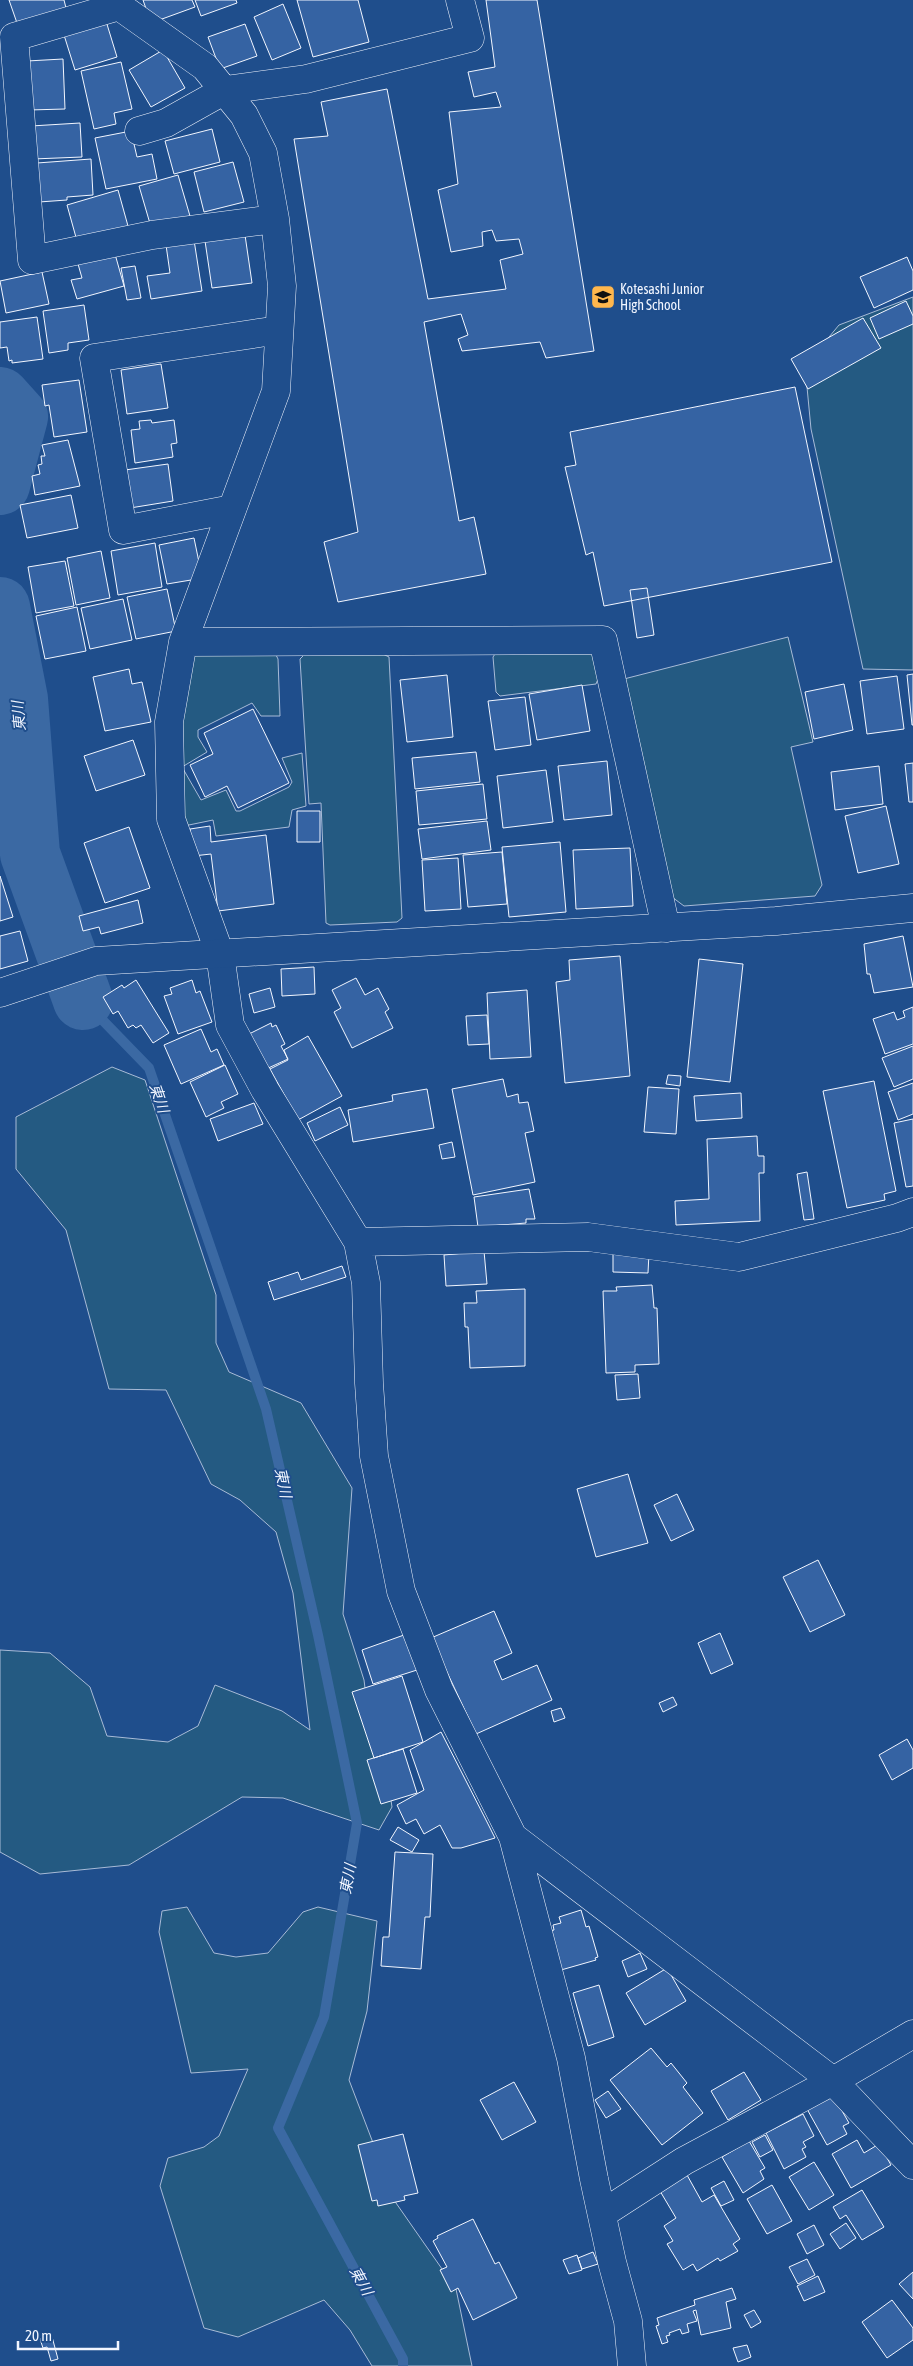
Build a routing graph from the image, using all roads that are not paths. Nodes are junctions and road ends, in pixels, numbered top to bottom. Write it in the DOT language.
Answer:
graph roads {
  1 [pos="460,0"];
  2 [pos="117,3"];
  3 [pos="225,90"];
  4 [pos="139,131"];
  5 [pos="275,219"];
  6 [pos="279,330"];
  7 [pos="232,509"];
  8 [pos="183,642"];
  9 [pos="913,908"];
  10 [pos="666,928"];
  11 [pos="220,954"];
  12 [pos="0,993"];
  13 [pos="913,1212"];
  14 [pos="358,1242"];
  15 [pos="513,1837"];
  16 [pos="913,2034"];
  17 [pos="833,2081"];
  18 [pos="913,2165"];
  19 [pos="602,2214"];
  20 [pos="632,2366"];
  1 -- 3 [label="street"];
  2 -- 3 [label="street"];
  2 -- 5 [label="street"];
  3 -- 4 [label="street"];
  3 -- 5 [label="street"];
  5 -- 6 [label="street"];
  6 -- 7 [label="street"];
  6 -- 7 [label="street"];
  7 -- 8 [label="street"];
  8 -- 10 [label="street"];
  8 -- 11 [label="street"];
  9 -- 10 [label="street"];
  10 -- 11 [label="street"];
  11 -- 12 [label="street"];
  11 -- 14 [label="street"];
  13 -- 14 [label="street"];
  14 -- 15 [label="street"];
  15 -- 17 [label="street"];
  15 -- 19 [label="street"];
  16 -- 17 [label="street"];
  17 -- 18 [label="street"];
  17 -- 19 [label="street"];
  19 -- 20 [label="street"];
}
